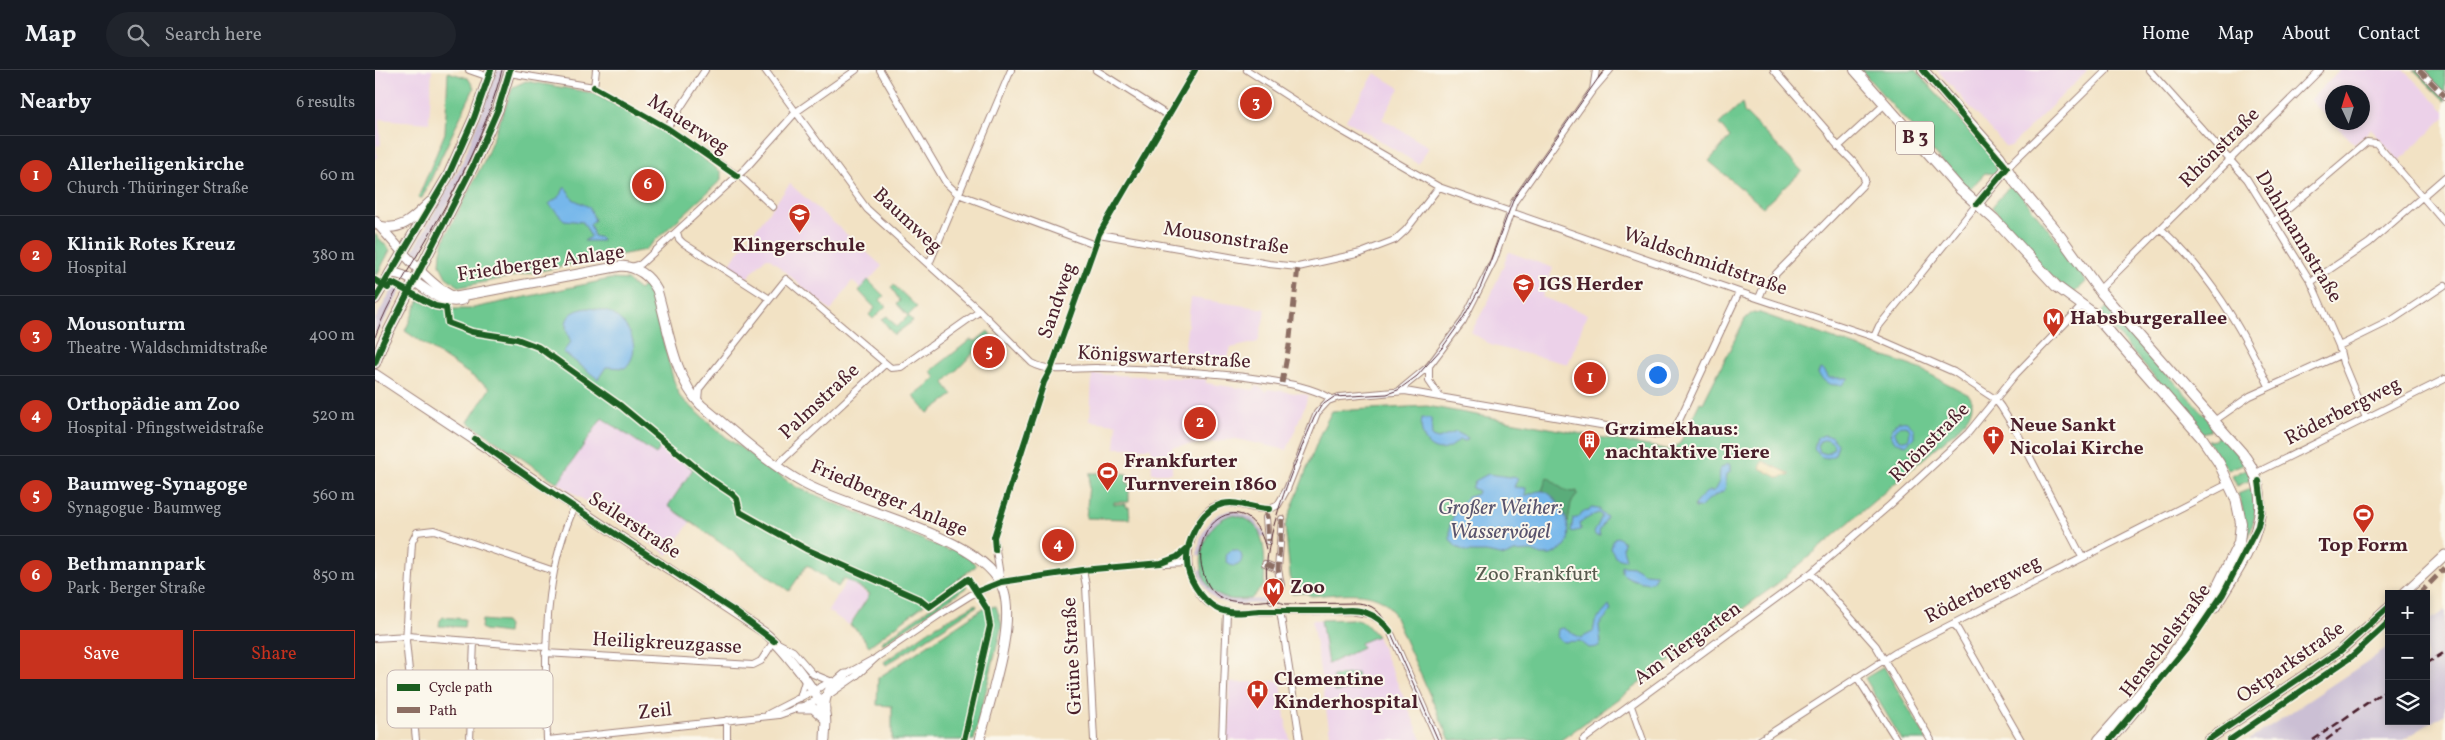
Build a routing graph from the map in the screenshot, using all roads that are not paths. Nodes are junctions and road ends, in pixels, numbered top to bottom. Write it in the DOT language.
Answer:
graph roads {
  1 [pos="469,70"];
  2 [pos="595,70"];
  3 [pos="705,70"];
  4 [pos="765,70"];
  5 [pos="856,70"];
  6 [pos="880,70"];
  7 [pos="1011,70"];
  8 [pos="1096,70"];
  9 [pos="1195,70"];
  10 [pos="1247,70"];
  11 [pos="1596,70"];
  12 [pos="1611,70"];
  13 [pos="1774,70"];
  14 [pos="1855,70"];
  15 [pos="1923,70"];
  16 [pos="2107,70"];
  17 [pos="2149,70"];
  18 [pos="2321,70"];
  19 [pos="2419,70"];
  20 [pos="509,72"];
  21 [pos="490,74"];
  22 [pos="594,88"];
  23 [pos="1593,91"];
  24 [pos="2445,96"];
  25 [pos="1884,105"];
  26 [pos="796,112"];
  27 [pos="1167,116"];
  28 [pos="667,128"];
  29 [pos="1838,147"];
  30 [pos="2229,162"];
  31 [pos="2007,168"];
  32 [pos="737,176"];
  33 [pos="2445,177"];
  34 [pos="1997,180"];
  35 [pos="2015,182"];
  36 [pos="1439,187"];
  37 [pos="958,194"];
  38 [pos="437,195"];
  39 [pos="2424,197"];
  40 [pos="1977,204"];
  41 [pos="773,207"];
  42 [pos="1509,212"];
  43 [pos="2273,222"];
  44 [pos="378,223"];
  45 [pos="2445,223"];
  46 [pos="2161,229"];
  47 [pos="677,232"];
  48 [pos="1099,234"];
  49 [pos="1095,245"];
  50 [pos="403,251"];
  51 [pos="929,264"];
  52 [pos="631,267"];
  53 [pos="419,269"];
  54 [pos="390,273"];
  55 [pos="413,281"];
  56 [pos="2311,282"];
  57 [pos="2445,285"];
  58 [pos="2099,290"];
  59 [pos="1739,292"];
  60 [pos="479,294"];
  61 [pos="1759,298"];
  62 [pos="375,299"];
  63 [pos="770,299"];
  64 [pos="2083,305"];
  65 [pos="980,311"];
  66 [pos="1874,337"];
  67 [pos="379,343"];
  68 [pos="2339,346"];
  69 [pos="2340,355"];
  70 [pos="375,363"];
  71 [pos="885,364"];
  72 [pos="1429,366"];
  73 [pos="1051,369"];
  74 [pos="375,374"];
  75 [pos="2445,379"];
  76 [pos="2269,386"];
  77 [pos="1400,390"];
  78 [pos="1440,397"];
  79 [pos="1332,399"];
  80 [pos="1995,399"];
  81 [pos="697,402"];
  82 [pos="2366,418"];
  83 [pos="2216,423"];
  84 [pos="2201,438"];
  85 [pos="777,464"];
  86 [pos="2255,473"];
  87 [pos="2230,483"];
  88 [pos="575,506"];
  89 [pos="1266,518"];
  90 [pos="1282,520"];
  91 [pos="1279,541"];
  92 [pos="1190,545"];
  93 [pos="2445,555"];
  94 [pos="2082,556"];
  95 [pos="1187,563"];
  96 [pos="1265,564"];
  97 [pos="1150,565"];
  98 [pos="1278,569"];
  99 [pos="1083,570"];
  100 [pos="554,571"];
  101 [pos="1811,573"];
  102 [pos="1001,582"];
  103 [pos="2407,590"];
  104 [pos="1272,600"];
  105 [pos="1280,610"];
  106 [pos="2385,611"];
  107 [pos="1227,612"];
  108 [pos="1954,623"];
  109 [pos="408,636"];
  110 [pos="375,638"];
  111 [pos="474,641"];
  112 [pos="775,641"];
  113 [pos="545,650"];
  114 [pos="877,657"];
  115 [pos="1885,660"];
  116 [pos="409,670"];
  117 [pos="473,670"];
  118 [pos="545,670"];
  119 [pos="845,675"];
  120 [pos="1857,677"];
  121 [pos="805,682"];
  122 [pos="836,684"];
  123 [pos="819,696"];
  124 [pos="800,698"];
  125 [pos="1631,706"];
  126 [pos="799,708"];
  127 [pos="766,715"];
  128 [pos="825,718"];
  129 [pos="727,720"];
  130 [pos="548,740"];
  131 [pos="727,740"];
  132 [pos="825,740"];
  133 [pos="980,740"];
  134 [pos="1094,740"];
  135 [pos="1223,740"];
  136 [pos="1300,740"];
  137 [pos="1439,740"];
  138 [pos="1583,740"];
  139 [pos="1643,740"];
  140 [pos="1759,740"];
  141 [pos="1897,740"];
  142 [pos="1931,740"];
  143 [pos="2021,740"];
  144 [pos="2099,740"];
  145 [pos="2110,740"];
  146 [pos="2208,740"];
  1 -- 21 [label="street"];
  2 -- 22 [label="street"];
  3 -- 28 [label="street"];
  4 -- 26 [label="street, Baumweg"];
  5 -- 26 [label="street"];
  6 -- 37 [label="street"];
  7 -- 37 [label="street"];
  8 -- 27 [label="street"];
  9 -- 27 [label="street, Sandweg"];
  10 -- 36 [label="street, Waldschmidtstraße"];
  11 -- 23 [label="street"];
  12 -- 23 [label="street"];
  13 -- 29 [label="street"];
  14 -- 25 [label="main road, B 3"];
  15 -- 31 [label="main road, B 3"];
  16 -- 31 [label="street"];
  17 -- 30 [label="street, Dahlmannstraße"];
  18 -- 30 [label="street, Rhönstraße"];
  19 -- 24 [label="street"];
  20 -- 22 [label="street, Mauerweg"];
  20 -- 53 [label="main road"];
  21 -- 38 [label="main road"];
  22 -- 28 [label="street, Mauerweg"];
  23 -- 42 [label="street"];
  25 -- 29 [label="street"];
  25 -- 40 [label="main road, B 3"];
  26 -- 32 [label="street"];
  26 -- 51 [label="street, Baumweg"];
  27 -- 48 [label="street, Sandweg"];
  28 -- 32 [label="street, Mauerweg"];
  29 -- 61 [label="street"];
  30 -- 43 [label="street, Dahlmannstraße"];
  30 -- 46 [label="street, Rhönstraße"];
  31 -- 34 [label="main road"];
  31 -- 35 [label="main road, B 3"];
  32 -- 41 [label="street, Mauerweg"];
  32 -- 47 [label="street"];
  33 -- 39 [label="street"];
  34 -- 35 [label="main road"];
  34 -- 40 [label="main road"];
  35 -- 58 [label="main road, B 3"];
  36 -- 42 [label="street, Waldschmidtstraße"];
  36 -- 48 [label="street, Mousonstraße"];
  37 -- 49 [label="street"];
  37 -- 51 [label="street"];
  38 -- 44 [label="main road"];
  38 -- 50 [label="main road"];
  39 -- 43 [label="street"];
  39 -- 45 [label="street"];
  39 -- 56 [label="street"];
  40 -- 64 [label="main road, B 3"];
  40 -- 66 [label="street"];
  42 -- 59 [label="street, Waldschmidtstraße"];
  42 -- 72 [label="street"];
  43 -- 56 [label="street, Dahlmannstraße"];
  44 -- 50 [label="main road, Friedberger Anlage"];
  46 -- 58 [label="street, Rhönstraße"];
  46 -- 76 [label="street"];
  47 -- 52 [label="street"];
  47 -- 63 [label="street"];
  48 -- 49 [label="street, Sandweg"];
  49 -- 73 [label="street, Sandweg"];
  50 -- 53 [label="main road, Friedberger Anlage"];
  50 -- 54 [label="main road"];
  51 -- 65 [label="street, Baumweg"];
  52 -- 60 [label="main road, Friedberger Anlage"];
  52 -- 81 [label="main road, Friedberger Anlage"];
  53 -- 55 [label="main road"];
  53 -- 60 [label="main road, Friedberger Anlage"];
  54 -- 55 [label="main road"];
  54 -- 62 [label="main road"];
  55 -- 60 [label="main road"];
  55 -- 67 [label="main road"];
  56 -- 68 [label="street, Dahlmannstraße"];
  57 -- 68 [label="street"];
  58 -- 83 [label="main road, B 3"];
  59 -- 61 [label="street, Waldschmidtstraße"];
  59 -- 78 [label="street"];
  61 -- 66 [label="street, Waldschmidtstraße"];
  63 -- 71 [label="street"];
  63 -- 81 [label="street"];
  64 -- 80 [label="street, Rhönstraße"];
  64 -- 84 [label="main road, B 3"];
  65 -- 71 [label="street"];
  65 -- 73 [label="street, Baumweg"];
  66 -- 80 [label="street, Waldschmidtstraße"];
  67 -- 70 [label="main road"];
  68 -- 69 [label="street, Dahlmannstraße"];
  69 -- 76 [label="street"];
  69 -- 82 [label="street, Dahlmannstraße"];
  71 -- 85 [label="street, Palmstraße"];
  72 -- 77 [label="street"];
  72 -- 78 [label="street"];
  73 -- 79 [label="street, Königswarterstraße"];
  73 -- 102 [label="street, Sandweg"];
  74 -- 88 [label="main road, Seilerstraße"];
  75 -- 82 [label="street, Röderbergweg"];
  76 -- 83 [label="street"];
  77 -- 78 [label="street"];
  77 -- 79 [label="street"];
  79 -- 92 [label="street"];
  80 -- 94 [label="street, Waldschmidtstraße"];
  80 -- 101 [label="street, Rhönstraße"];
  81 -- 85 [label="main road, Friedberger Anlage"];
  82 -- 86 [label="street, Röderbergweg"];
  83 -- 84 [label="main road"];
  83 -- 86 [label="main road, B 3"];
  84 -- 87 [label="main road, B 3"];
  85 -- 102 [label="main road, Friedberger Anlage"];
  86 -- 145 [label="main road, Henschelstraße / B 3"];
  87 -- 94 [label="street, Röderbergweg"];
  87 -- 144 [label="main road, Henschelstraße / B 3"];
  88 -- 100 [label="street"];
  88 -- 112 [label="main road, Seilerstraße"];
  89 -- 91 [label="street"];
  90 -- 91 [label="street"];
  91 -- 98 [label="street"];
  92 -- 95 [label="street"];
  92 -- 97 [label="street"];
  93 -- 103 [label="main road"];
  94 -- 108 [label="street, Röderbergweg"];
  95 -- 97 [label="street"];
  95 -- 107 [label="street"];
  96 -- 98 [label="street"];
  97 -- 99 [label="street, Zeil"];
  98 -- 104 [label="street"];
  99 -- 102 [label="street, Zeil"];
  99 -- 134 [label="street, Grüne Straße"];
  100 -- 109 [label="street"];
  100 -- 113 [label="street"];
  101 -- 115 [label="street"];
  101 -- 125 [label="street, Am Tiergarten"];
  102 -- 114 [label="street, Zeil"];
  102 -- 133 [label="main road, Friedberger Anlage"];
  105 -- 107 [label="street"];
  105 -- 136 [label="street"];
  105 -- 137 [label="street"];
  106 -- 146 [label="main road, Ostparkstraße"];
  107 -- 135 [label="street"];
  108 -- 115 [label="street, Röderbergweg"];
  108 -- 143 [label="street"];
  109 -- 110 [label="street, Heiligkreuzgasse"];
  109 -- 111 [label="street, Heiligkreuzgasse"];
  109 -- 116 [label="street"];
  111 -- 113 [label="street, Heiligkreuzgasse"];
  111 -- 117 [label="street"];
  112 -- 113 [label="street, Heiligkreuzgasse"];
  112 -- 121 [label="main road, Seilerstraße"];
  112 -- 122 [label="street, Seilerstraße"];
  113 -- 118 [label="street"];
  114 -- 119 [label="street, Zeil"];
  114 -- 122 [label="street, Zeil"];
  115 -- 120 [label="street, Röderbergweg"];
  115 -- 142 [label="street"];
  119 -- 122 [label="main road"];
  120 -- 140 [label="street, Röderbergweg"];
  120 -- 141 [label="street"];
  121 -- 123 [label="main road, Seilerstraße"];
  121 -- 124 [label="street"];
  122 -- 123 [label="main road"];
  122 -- 123 [label="street, Zeil"];
  123 -- 124 [label="street, Zeil"];
  123 -- 126 [label="street, Zeil"];
  123 -- 128 [label="main road, Seilerstraße"];
  124 -- 127 [label="street, Zeil"];
  125 -- 138 [label="street, Am Tiergarten"];
  125 -- 139 [label="street"];
  126 -- 127 [label="street, Zeil"];
  126 -- 128 [label="main road"];
  127 -- 129 [label="street, Zeil"];
  128 -- 132 [label="main road"];
  129 -- 130 [label="street, Zeil"];
  129 -- 131 [label="street"];
}
